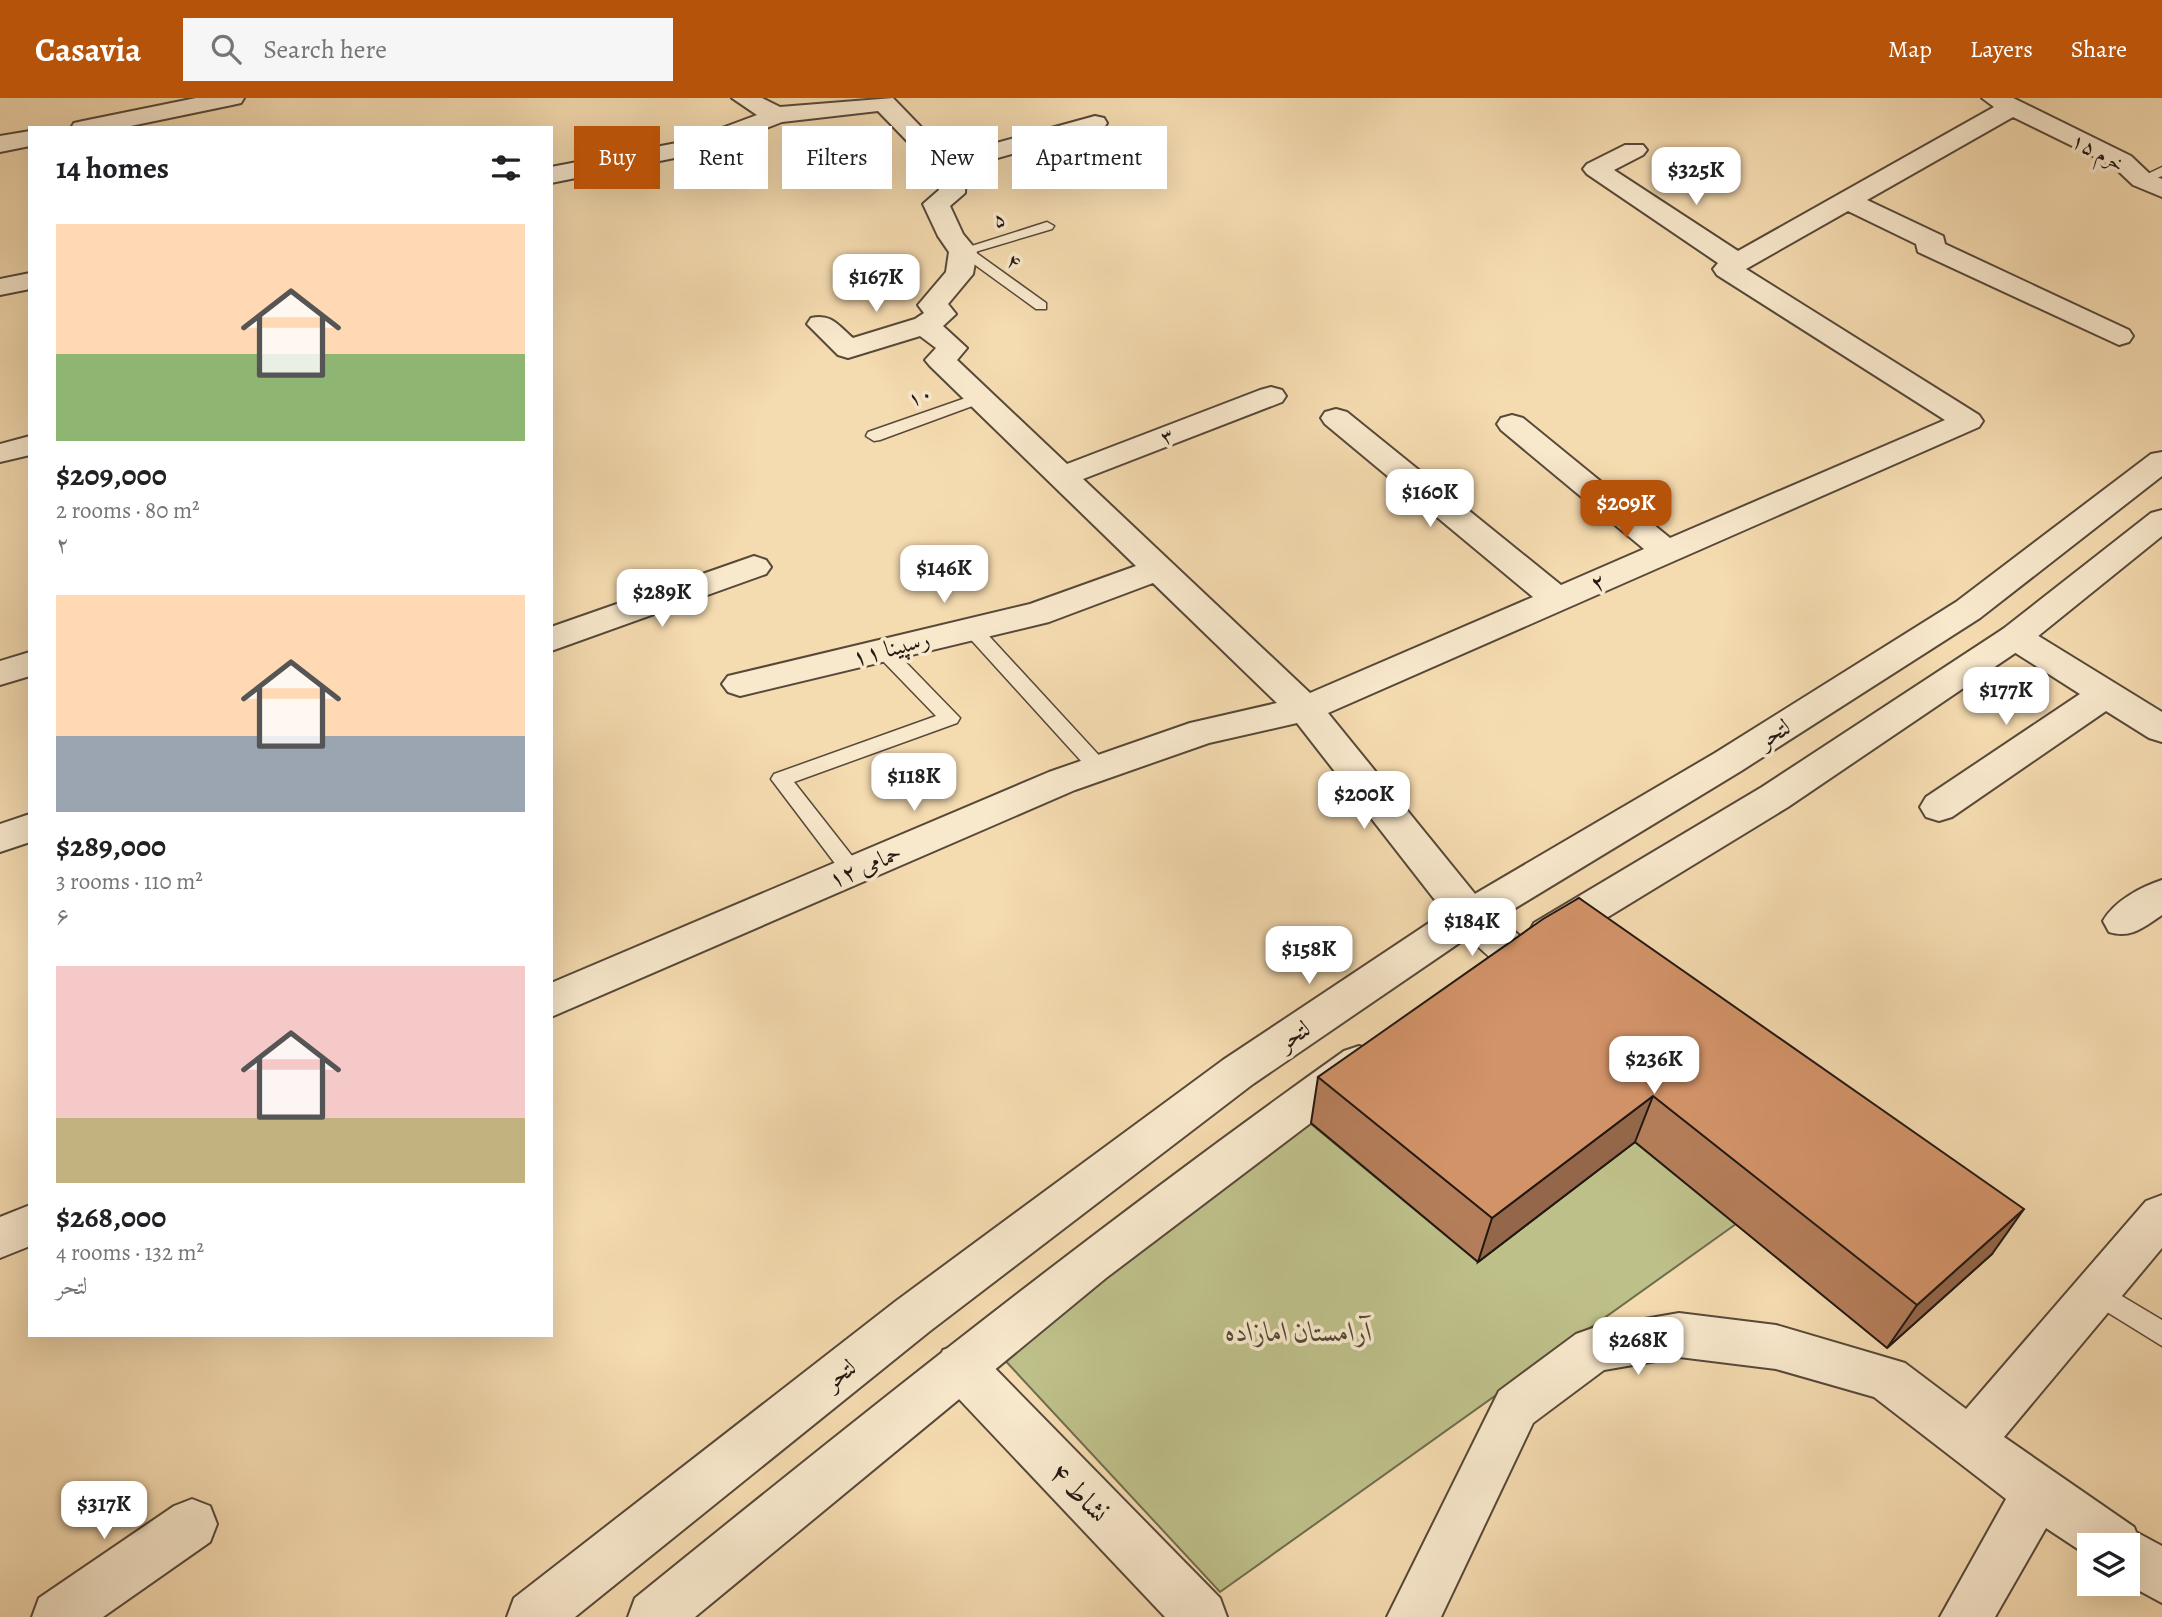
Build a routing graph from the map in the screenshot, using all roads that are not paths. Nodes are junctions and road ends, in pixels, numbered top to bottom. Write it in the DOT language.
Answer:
graph roads {
  1 [pos="232,98"];
  2 [pos="744,98"];
  3 [pos="896,101"];
  4 [pos="2003,102"];
  5 [pos="165,105"];
  6 [pos="776,115"];
  7 [pos="1095,123"];
  8 [pos="90,126"];
  9 [pos="915,126"];
  10 [pos="28,138"];
  11 [pos="0,144"];
  12 [pos="998,150"];
  13 [pos="1634,150"];
  14 [pos="553,175"];
  15 [pos="2155,180"];
  16 [pos="952,189"];
  17 [pos="1846,200"];
  18 [pos="1047,226"];
  19 [pos="963,251"];
  20 [pos="1737,263"];
  21 [pos="28,281"];
  22 [pos="0,287"];
  23 [pos="1041,306"];
  24 [pos="821,324"];
  25 [pos="925,325"];
  26 [pos="2119,337"];
  27 [pos="1271,396"];
  28 [pos="981,398"];
  29 [pos="1336,418"];
  30 [pos="1512,425"];
  31 [pos="874,436"];
  32 [pos="28,446"];
  33 [pos="0,453"];
  34 [pos="2162,461"];
  35 [pos="1063,476"];
  36 [pos="2162,520"];
  37 [pos="1667,552"];
  38 [pos="754,567"];
  39 [pos="1159,569"];
  40 [pos="1557,599"];
  41 [pos="971,628"];
  42 [pos="2015,637"];
  43 [pos="553,639"];
  44 [pos="884,651"];
  45 [pos="28,665"];
  46 [pos="0,673"];
  47 [pos="740,684"];
  48 [pos="2104,695"];
  49 [pos="1305,709"];
  50 [pos="2162,729"];
  51 [pos="1728,762"];
  52 [pos="1099,768"];
  53 [pos="1775,797"];
  54 [pos="1939,807"];
  55 [pos="28,829"];
  56 [pos="0,838"];
  57 [pos="853,872"];
  58 [pos="2162,895"];
  59 [pos="1469,916"];
  60 [pos="2123,921"];
  61 [pos="1514,954"];
  62 [pos="1480,978"];
  63 [pos="553,1000"];
  64 [pos="1389,1042"];
  65 [pos="2162,1215"];
  66 [pos="28,1227"];
  67 [pos="0,1238"];
  68 [pos="2095,1291"];
  69 [pos="2162,1334"];
  70 [pos="960,1366"];
  71 [pos="1969,1442"];
  72 [pos="2038,1493"];
  73 [pos="192,1524"];
  74 [pos="2098,1533"];
  75 [pos="2140,1562"];
  76 [pos="2162,1577"];
  77 [pos="58,1617"];
  78 [pos="533,1617"];
  79 [pos="654,1617"];
  80 [pos="1201,1617"];
  81 [pos="1413,1617"];
  82 [pos="1966,1617"];
  1 -- 5 [label="street"];
  2 -- 6 [label="street"];
  3 -- 6 [label="street"];
  3 -- 9 [label="street"];
  4 -- 15 [label="street, خرم ۱۵"];
  4 -- 17 [label="street"];
  5 -- 8 [label="street"];
  6 -- 14 [label="street"];
  7 -- 12 [label="street"];
  10 -- 11 [label="street"];
  13 -- 20 [label="street"];
  16 -- 19 [label="street"];
  17 -- 20 [label="street"];
  17 -- 26 [label="street"];
  18 -- 19 [label="lane, ۵"];
  19 -- 23 [label="lane, ۴"];
  19 -- 25 [label="street"];
  20 -- 37 [label="street, ۲"];
  21 -- 22 [label="street"];
  24 -- 25 [label="street"];
  25 -- 28 [label="street"];
  27 -- 35 [label="street, ۳"];
  28 -- 31 [label="lane, ۱۰"];
  28 -- 35 [label="street"];
  29 -- 40 [label="street"];
  30 -- 37 [label="street"];
  32 -- 33 [label="street"];
  34 -- 51 [label="street, لتحر"];
  35 -- 39 [label="street"];
  36 -- 42 [label="street"];
  37 -- 40 [label="street, ۲"];
  38 -- 43 [label="street"];
  39 -- 41 [label="street, رسپینا ۱۱"];
  39 -- 49 [label="street"];
  40 -- 49 [label="street, ۲"];
  41 -- 44 [label="street, رسپینا ۱۱"];
  41 -- 52 [label="lane"];
  42 -- 48 [label="street"];
  42 -- 53 [label="street"];
  44 -- 47 [label="street, رسپینا ۱۱"];
  44 -- 57 [label="lane"];
  45 -- 46 [label="street"];
  48 -- 50 [label="street"];
  48 -- 54 [label="street"];
  49 -- 52 [label="street, حمامی ۱۲"];
  49 -- 59 [label="street"];
  51 -- 53 [label="street"];
  51 -- 59 [label="street, لتحر"];
  52 -- 57 [label="street, حمامی ۱۲"];
  53 -- 61 [label="street"];
  55 -- 56 [label="street"];
  57 -- 63 [label="street, حمامی ۱۲"];
  58 -- 60 [label="street"];
  59 -- 61 [label="street"];
  59 -- 78 [label="street, لتحر"];
  61 -- 62 [label="street"];
  64 -- 70 [label="street"];
  65 -- 68 [label="street"];
  66 -- 67 [label="street"];
  68 -- 69 [label="lane"];
  68 -- 71 [label="street"];
  70 -- 79 [label="street"];
  70 -- 80 [label="street, نشاط ۴"];
  71 -- 72 [label="street"];
  71 -- 81 [label="street"];
  72 -- 74 [label="street"];
  72 -- 82 [label="street"];
  73 -- 77 [label="street"];
  75 -- 76 [label="street"];
}
